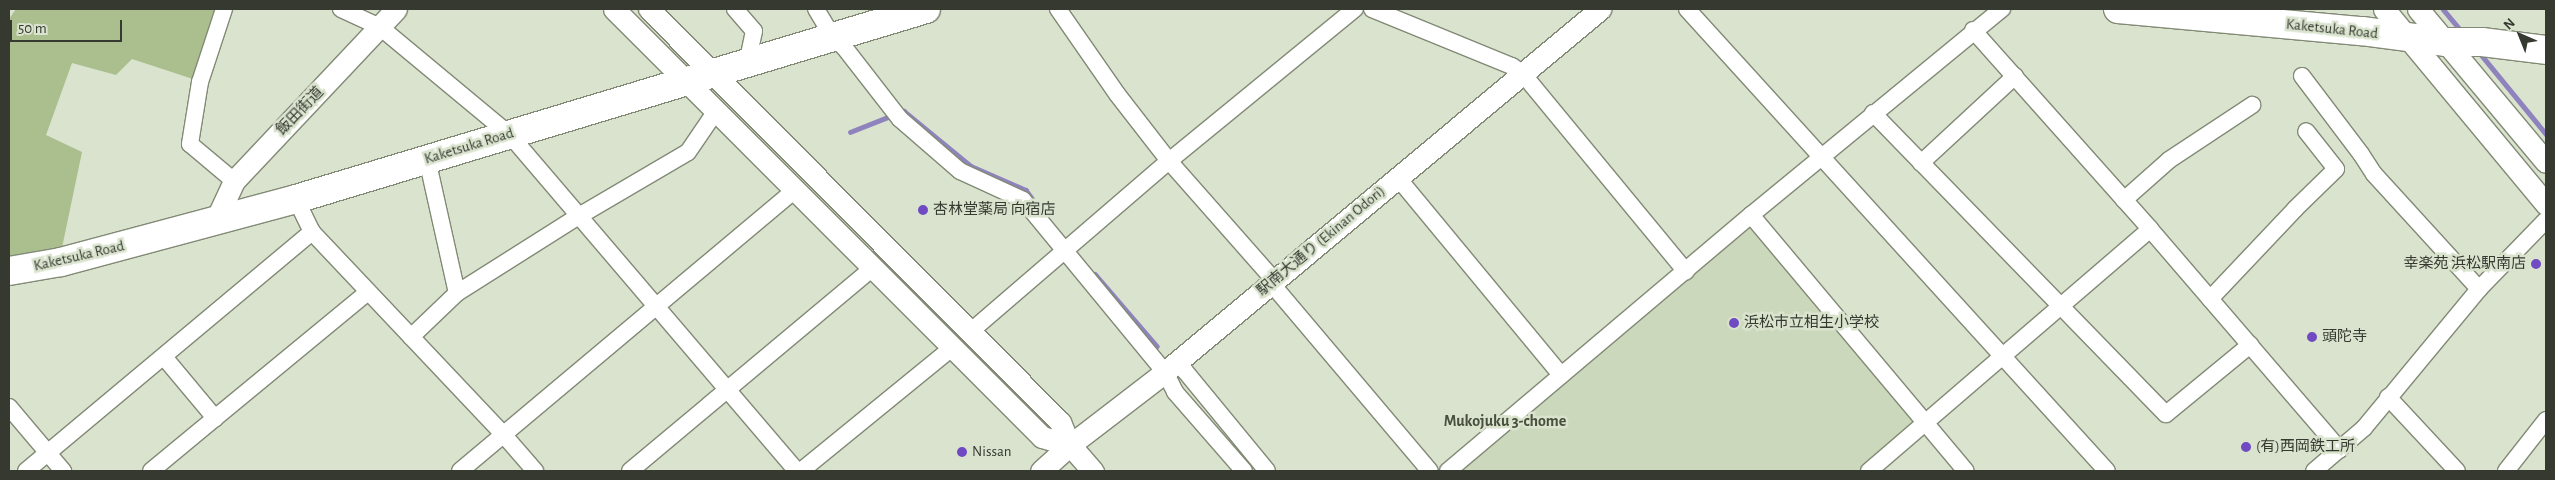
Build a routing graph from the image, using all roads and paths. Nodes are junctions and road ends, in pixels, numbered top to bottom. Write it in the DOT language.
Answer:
graph roads {
  1 [pos="224,9"];
  2 [pos="341,9"];
  3 [pos="396,9"];
  4 [pos="614,9"];
  5 [pos="649,9"];
  6 [pos="735,9"];
  7 [pos="816,9"];
  8 [pos="1058,9"];
  9 [pos="1355,9"];
  10 [pos="1372,9"];
  11 [pos="1600,9"];
  12 [pos="1686,9"];
  13 [pos="2002,9"];
  14 [pos="2118,9"];
  15 [pos="2384,9"];
  16 [pos="2418,9"];
  17 [pos="920,10"];
  18 [pos="380,27"];
  19 [pos="1973,30"];
  20 [pos="832,36"];
  21 [pos="2406,37"];
  22 [pos="2446,42"];
  23 [pos="2546,50"];
  24 [pos="747,63"];
  25 [pos="714,73"];
  26 [pos="1523,74"];
  27 [pos="2015,76"];
  28 [pos="2302,76"];
  29 [pos="684,81"];
  30 [pos="2252,105"];
  31 [pos="716,111"];
  32 [pos="1873,113"];
  33 [pos="2306,131"];
  34 [pos="509,134"];
  35 [pos="1821,157"];
  36 [pos="428,159"];
  37 [pos="1169,161"];
  38 [pos="2546,162"];
  39 [pos="1922,163"];
  40 [pos="1398,178"];
  41 [pos="234,181"];
  42 [pos="796,190"];
  43 [pos="296,199"];
  44 [pos="2124,200"];
  45 [pos="2546,204"];
  46 [pos="1751,215"];
  47 [pos="579,216"];
  48 [pos="2546,220"];
  49 [pos="214,222"];
  50 [pos="2150,230"];
  51 [pos="312,232"];
  52 [pos="1069,248"];
  53 [pos="872,268"];
  54 [pos="9,271"];
  55 [pos="1686,272"];
  56 [pos="1272,282"];
  57 [pos="2478,290"];
  58 [pos="368,292"];
  59 [pos="457,293"];
  60 [pos="2210,299"];
  61 [pos="2061,307"];
  62 [pos="656,308"];
  63 [pos="970,332"];
  64 [pos="411,337"];
  65 [pos="2250,345"];
  66 [pos="952,348"];
  67 [pos="164,357"];
  68 [pos="2004,358"];
  69 [pos="1172,366"];
  70 [pos="1561,375"];
  71 [pos="727,391"];
  72 [pos="2388,397"];
  73 [pos="9,407"];
  74 [pos="215,418"];
  75 [pos="2546,420"];
  76 [pos="1926,423"];
  77 [pos="503,434"];
  78 [pos="1070,445"];
  79 [pos="2340,450"];
  80 [pos="47,453"];
  81 [pos="26,471"];
  82 [pos="63,471"];
  83 [pos="151,471"];
  84 [pos="460,471"];
  85 [pos="535,471"];
  86 [pos="630,471"];
  87 [pos="797,471"];
  88 [pos="801,471"];
  89 [pos="1041,471"];
  90 [pos="1093,471"];
  91 [pos="1244,471"];
  92 [pos="1268,471"];
  93 [pos="1430,471"];
  94 [pos="1448,471"];
  95 [pos="1869,471"];
  96 [pos="1966,471"];
  97 [pos="2107,471"];
  98 [pos="2314,471"];
  99 [pos="2457,471"];
  100 [pos="2506,471"];
  1 -- 41 [label="street"];
  2 -- 18 [label="street"];
  3 -- 18 [label="street, 飯田街道"];
  4 -- 29 [label="street"];
  5 -- 25 [label="street"];
  6 -- 24 [label="street"];
  7 -- 20 [label="street"];
  8 -- 37 [label="street"];
  9 -- 37 [label="street"];
  10 -- 26 [label="street"];
  11 -- 26 [label="street, 駅南大通り (Ekinan Odori)"];
  12 -- 35 [label="street"];
  13 -- 19 [label="street"];
  14 -- 21 [label="highway, Kaketsuka Road"];
  15 -- 21 [label="street"];
  16 -- 22 [label="street"];
  17 -- 20 [label="highway, Kaketsuka Road"];
  18 -- 34 [label="street"];
  18 -- 41 [label="street, 飯田街道"];
  19 -- 27 [label="street"];
  19 -- 32 [label="street"];
  20 -- 24 [label="highway, Kaketsuka Road"];
  20 -- 52 [label="street"];
  21 -- 22 [label="highway, Kaketsuka Road"];
  21 -- 45 [label="street"];
  22 -- 23 [label="highway, Kaketsuka Road"];
  22 -- 38 [label="street"];
  24 -- 25 [label="highway, Kaketsuka Road"];
  25 -- 29 [label="highway, Kaketsuka Road"];
  25 -- 63 [label="street"];
  26 -- 40 [label="street, 駅南大通り (Ekinan Odori)"];
  26 -- 55 [label="street"];
  27 -- 39 [label="street"];
  27 -- 44 [label="street"];
  28 -- 57 [label="street"];
  29 -- 31 [label="street"];
  29 -- 34 [label="highway, Kaketsuka Road"];
  30 -- 44 [label="street"];
  31 -- 42 [label="street"];
  31 -- 47 [label="street"];
  32 -- 35 [label="street"];
  32 -- 39 [label="street"];
  33 -- 60 [label="street"];
  34 -- 36 [label="highway, Kaketsuka Road"];
  34 -- 47 [label="street"];
  35 -- 46 [label="street"];
  35 -- 68 [label="street"];
  36 -- 43 [label="highway, Kaketsuka Road"];
  36 -- 59 [label="street"];
  37 -- 52 [label="street"];
  37 -- 56 [label="street"];
  39 -- 61 [label="street"];
  40 -- 56 [label="street, 駅南大通り (Ekinan Odori)"];
  40 -- 70 [label="street"];
  41 -- 49 [label="street, 飯田街道"];
  42 -- 53 [label="street"];
  42 -- 62 [label="street"];
  43 -- 49 [label="highway, Kaketsuka Road"];
  43 -- 51 [label="street"];
  44 -- 50 [label="street"];
  46 -- 55 [label="street"];
  46 -- 76 [label="street"];
  47 -- 59 [label="street"];
  47 -- 62 [label="street"];
  48 -- 57 [label="street"];
  49 -- 54 [label="highway, Kaketsuka Road"];
  50 -- 60 [label="street"];
  50 -- 61 [label="street"];
  51 -- 58 [label="street"];
  51 -- 67 [label="street"];
  52 -- 63 [label="street"];
  52 -- 69 [label="street"];
  53 -- 66 [label="street"];
  53 -- 71 [label="street"];
  55 -- 70 [label="street"];
  56 -- 69 [label="street, 駅南大通り (Ekinan Odori)"];
  56 -- 93 [label="street"];
  57 -- 72 [label="street"];
  58 -- 64 [label="street"];
  58 -- 74 [label="street"];
  59 -- 64 [label="street"];
  60 -- 65 [label="street"];
  61 -- 65 [label="street"];
  61 -- 68 [label="street"];
  62 -- 71 [label="street"];
  62 -- 77 [label="street"];
  63 -- 78 [label="street"];
  64 -- 77 [label="street"];
  65 -- 79 [label="street"];
  66 -- 78 [label="street"];
  66 -- 88 [label="street"];
  67 -- 74 [label="street"];
  67 -- 80 [label="street"];
  68 -- 76 [label="street"];
  68 -- 97 [label="street"];
  69 -- 78 [label="street, 駅南大通り (Ekinan Odori)"];
  69 -- 91 [label="street"];
  69 -- 92 [label="street"];
  70 -- 94 [label="street"];
  71 -- 86 [label="street"];
  71 -- 87 [label="street"];
  72 -- 79 [label="street"];
  72 -- 99 [label="street"];
  73 -- 80 [label="street"];
  74 -- 83 [label="street"];
  75 -- 100 [label="street"];
  76 -- 95 [label="street"];
  76 -- 96 [label="street"];
  77 -- 84 [label="street"];
  77 -- 85 [label="street"];
  78 -- 89 [label="street, 駅南大通り (Ekinan Odori)"];
  78 -- 90 [label="street"];
  79 -- 98 [label="street"];
  80 -- 81 [label="street"];
  80 -- 82 [label="street"];
}
